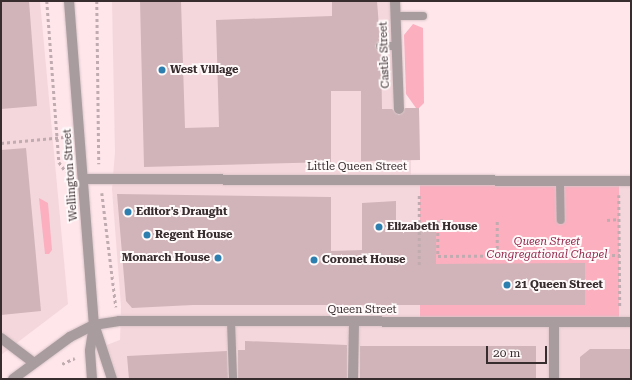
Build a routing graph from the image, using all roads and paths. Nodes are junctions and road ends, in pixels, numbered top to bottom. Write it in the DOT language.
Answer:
graph roads {
  1 [pos="47,1"];
  2 [pos="69,1"];
  3 [pos="76,1"];
  4 [pos="395,1"];
  5 [pos="396,16"];
  6 [pos="423,16"];
  7 [pos="73,23"];
  8 [pos="380,46"];
  9 [pos="397,46"];
  10 [pos="399,109"];
  11 [pos="80,136"];
  12 [pos="57,138"];
  13 [pos="1,143"];
  14 [pos="83,179"];
  15 [pos="70,180"];
  16 [pos="420,180"];
  17 [pos="560,181"];
  18 [pos="619,181"];
  19 [pos="631,181"];
  20 [pos="619,219"];
  21 [pos="497,220"];
  22 [pos="561,220"];
  23 [pos="607,220"];
  24 [pos="443,221"];
  25 [pos="497,255"];
  26 [pos="620,255"];
  27 [pos="419,265"];
  28 [pos="231,321"];
  29 [pos="354,322"];
  30 [pos="554,322"];
  31 [pos="620,322"];
  32 [pos="631,322"];
  33 [pos="94,325"];
  34 [pos="1,338"];
  35 [pos="34,363"];
  36 [pos="13,379"];
  37 [pos="92,379"];
  38 [pos="112,379"];
  39 [pos="233,379"];
  40 [pos="354,379"];
  41 [pos="554,379"];
  1 -- 12 [label="path"];
  2 -- 7 [label="street, Wellington Street"];
  3 -- 7 [label="street, Wellington Street"];
  4 -- 5 [label="street, Castle Street"];
  5 -- 6 [label="lane"];
  5 -- 9 [label="street, Castle Street"];
  7 -- 11 [label="street, Wellington Street"];
  8 -- 9 [label="lane"];
  9 -- 10 [label="street, Castle Street"];
  11 -- 12 [label="path"];
  11 -- 14 [label="street, Wellington Street"];
  12 -- 13 [label="path"];
  12 -- 15 [label="path"];
  14 -- 16 [label="street, Little Queen Street"];
  14 -- 33 [label="street, Wellington Street"];
  16 -- 17 [label="street, Little Queen Street"];
  16 -- 27 [label="path"];
  17 -- 18 [label="street, Little Queen Street"];
  17 -- 22 [label="lane"];
  18 -- 19 [label="street, Little Queen Street"];
  18 -- 20 [label="path"];
  20 -- 23 [label="path"];
  20 -- 26 [label="path"];
  21 -- 25 [label="path"];
  24 -- 25 [label="path"];
  25 -- 26 [label="path"];
  26 -- 31 [label="path"];
  28 -- 29 [label="street, Queen Street"];
  28 -- 33 [label="street, Queen Street"];
  28 -- 39 [label="lane"];
  29 -- 30 [label="street, Queen Street"];
  29 -- 40 [label="street"];
  30 -- 31 [label="street, Queen Street"];
  30 -- 41 [label="street"];
  31 -- 32 [label="street, Queen Street"];
  33 -- 35 [label="street, Queen Street"];
  33 -- 37 [label="street, Wellington Street"];
  33 -- 38 [label="street, Wellington Street"];
  34 -- 35 [label="street"];
  35 -- 36 [label="street, Queen Street"];
}
